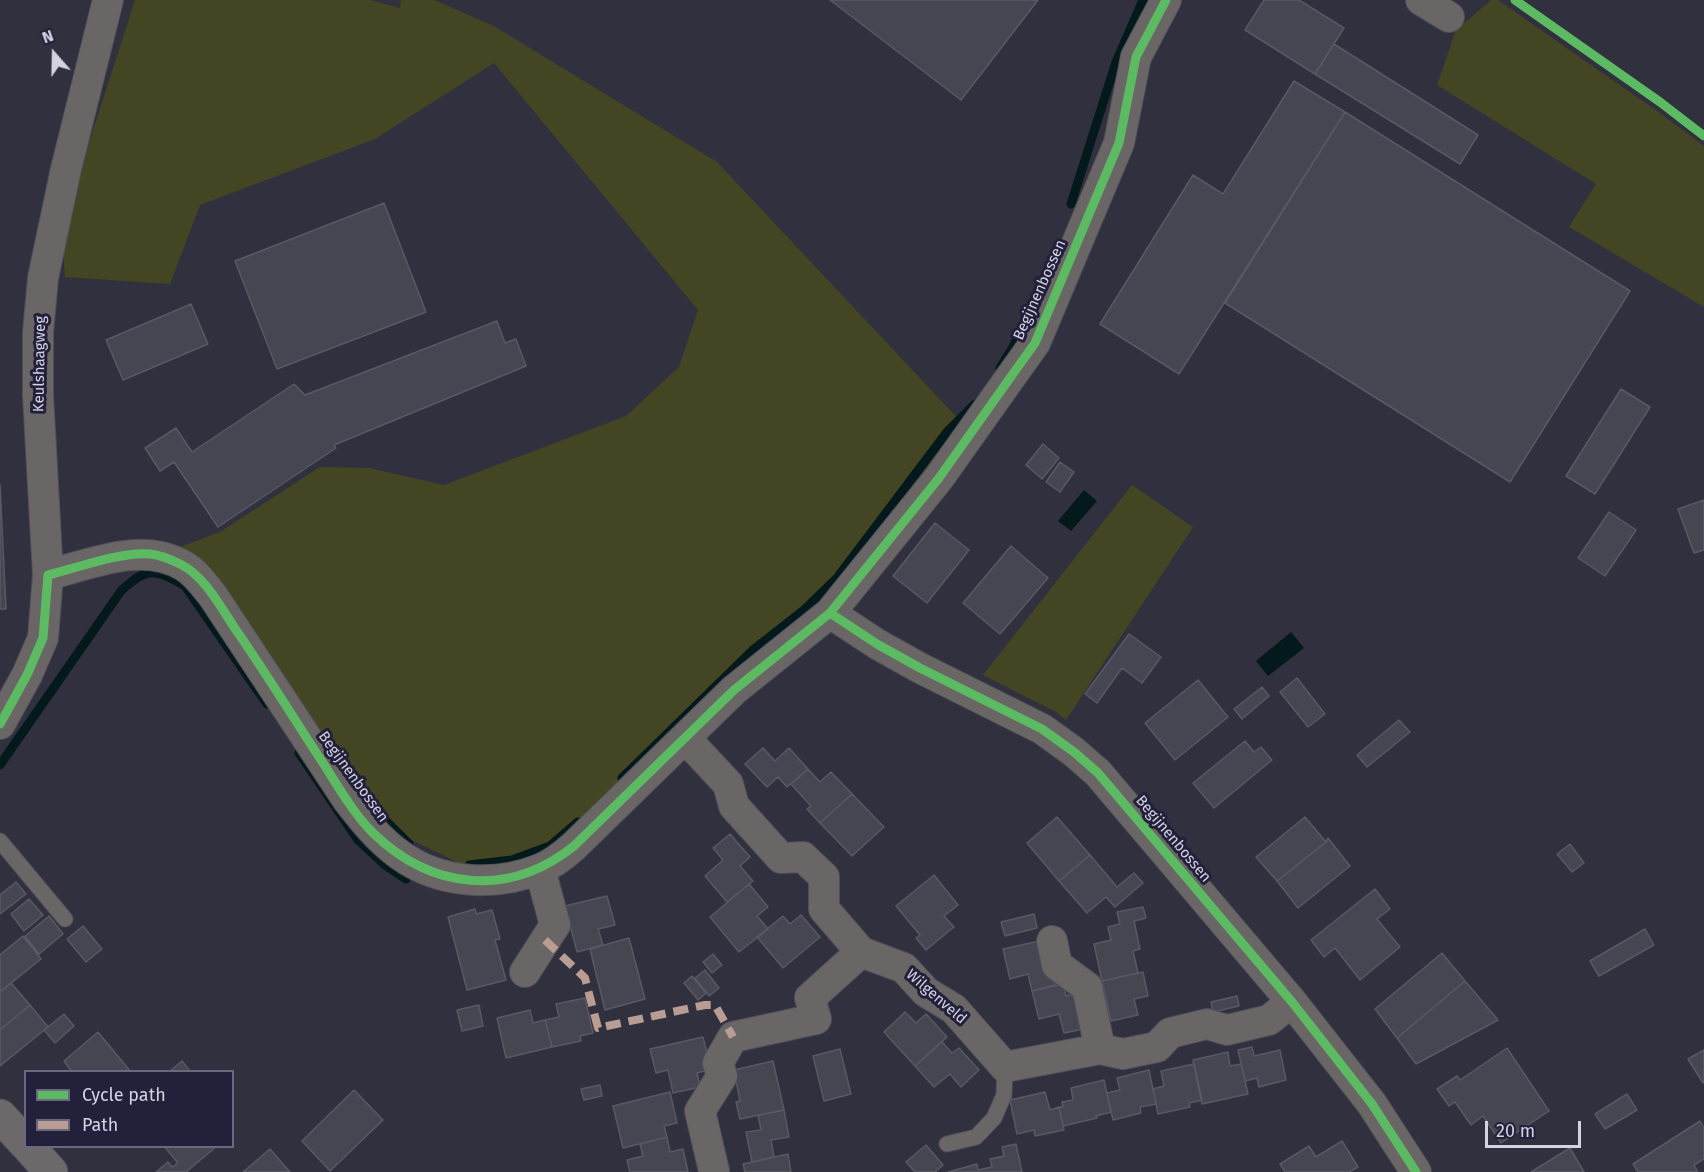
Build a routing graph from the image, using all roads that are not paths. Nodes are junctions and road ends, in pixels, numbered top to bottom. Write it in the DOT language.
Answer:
graph roads {
  1 [pos="108,0"];
  2 [pos="1166,0"];
  3 [pos="1421,0"];
  4 [pos="1449,17"];
  5 [pos="48,575"];
  6 [pos="830,613"];
  7 [pos="0,724"];
  8 [pos="685,738"];
  9 [pos="0,841"];
  10 [pos="540,869"];
  11 [pos="65,919"];
  12 [pos="1052,940"];
  13 [pos="861,952"];
  14 [pos="525,972"];
  15 [pos="1292,1002"];
  16 [pos="1100,1049"];
  17 [pos="1005,1067"];
  18 [pos="0,1116"];
  19 [pos="24,1142"];
  20 [pos="947,1144"];
  21 [pos="30,1148"];
  22 [pos="714,1171"];
  23 [pos="51,1172"];
  24 [pos="1416,1172"];
  1 -- 5 [label="street, Keulshaagweg"];
  2 -- 6 [label="street, Begijnenbossen"];
  3 -- 4 [label="street"];
  5 -- 7 [label="street, Keulshaagweg"];
  5 -- 10 [label="street, Begijnenbossen"];
  6 -- 8 [label="street, Begijnenbossen"];
  6 -- 15 [label="street, Begijnenbossen"];
  8 -- 10 [label="street, Begijnenbossen"];
  8 -- 13 [label="street, Wilgenveld"];
  9 -- 11 [label="lane"];
  10 -- 14 [label="street"];
  12 -- 16 [label="street"];
  13 -- 17 [label="street, Wilgenveld"];
  13 -- 22 [label="street"];
  15 -- 16 [label="street"];
  15 -- 24 [label="street, Begijnenbossen"];
  16 -- 17 [label="street"];
  17 -- 20 [label="lane"];
  18 -- 19 [label="street"];
  21 -- 23 [label="street"];
}
